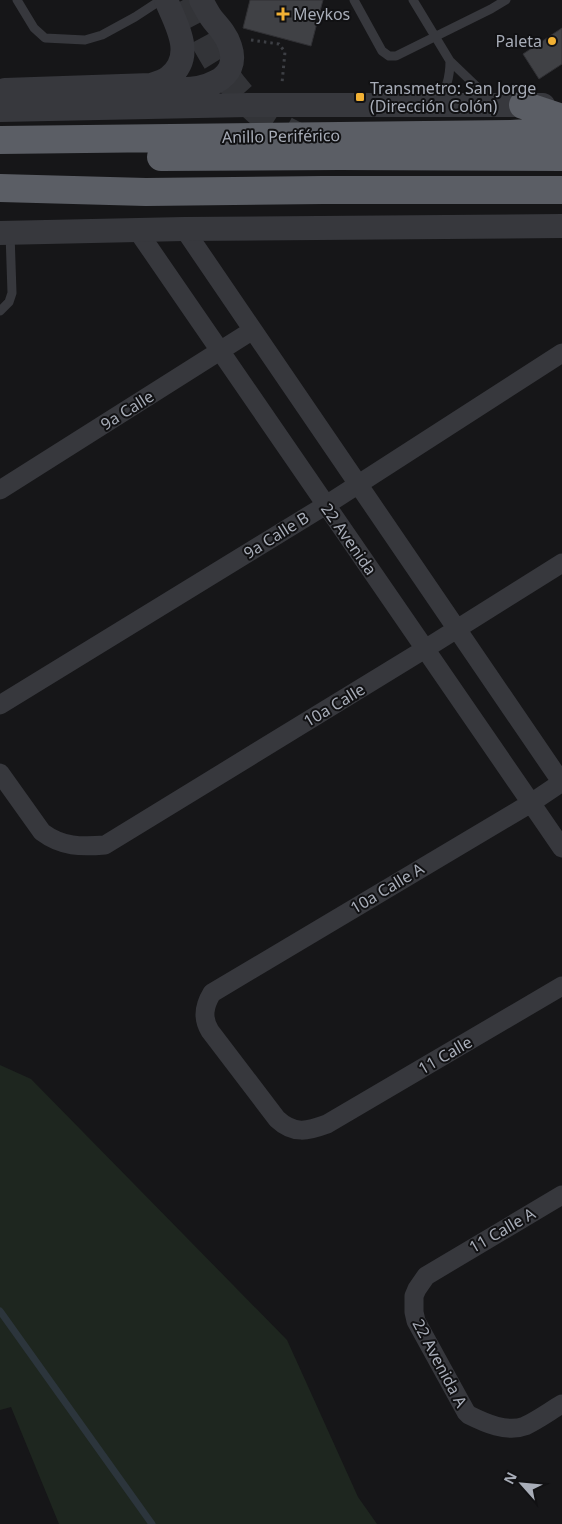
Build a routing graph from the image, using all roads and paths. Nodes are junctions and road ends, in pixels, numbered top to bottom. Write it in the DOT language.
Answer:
graph roads {
  1 [pos="18,0"];
  2 [pos="161,0"];
  3 [pos="166,0"];
  4 [pos="201,0"];
  5 [pos="354,0"];
  6 [pos="413,0"];
  7 [pos="486,0"];
  8 [pos="506,0"];
  9 [pos="491,9"];
  10 [pos="226,36"];
  11 [pos="434,36"];
  12 [pos="450,61"];
  13 [pos="282,81"];
  14 [pos="151,85"];
  15 [pos="0,92"];
  16 [pos="562,104"];
  17 [pos="435,105"];
  18 [pos="513,106"];
  19 [pos="0,110"];
  20 [pos="562,118"];
  21 [pos="562,131"];
  22 [pos="0,140"];
  23 [pos="306,141"];
  24 [pos="340,156"];
  25 [pos="562,157"];
  26 [pos="0,158"];
  27 [pos="0,188"];
  28 [pos="562,190"];
  29 [pos="562,226"];
  30 [pos="184,229"];
  31 [pos="137,230"];
  32 [pos="5,233"];
  33 [pos="0,311"];
  34 [pos="253,330"];
  35 [pos="220,352"];
  36 [pos="562,353"];
  37 [pos="358,484"];
  38 [pos="0,490"];
  39 [pos="326,505"];
  40 [pos="562,563"];
  41 [pos="456,628"];
  42 [pos="425,649"];
  43 [pos="7,701"];
  44 [pos="0,773"];
  45 [pos="562,783"];
  46 [pos="531,803"];
  47 [pos="562,848"];
  48 [pos="562,986"];
  49 [pos="327,1124"];
  50 [pos="562,1195"];
  51 [pos="443,1265"];
  52 [pos="562,1404"];
  1 -- 2 [label="lane"];
  3 -- 14 [label="street"];
  4 -- 10 [label="street"];
  5 -- 11 [label="lane"];
  6 -- 11 [label="lane"];
  7 -- 9 [label="lane"];
  8 -- 9 [label="lane"];
  9 -- 11 [label="lane"];
  10 -- 13 [label="path"];
  10 -- 14 [label="street"];
  11 -- 12 [label="lane"];
  12 -- 17 [label="lane"];
  12 -- 18 [label="lane"];
  14 -- 15 [label="street"];
  16 -- 18 [label="street, Anillo Periférico"];
  17 -- 18 [label="street, Anillo Periférico"];
  17 -- 19 [label="street, Anillo Periférico"];
  18 -- 20 [label="highway"];
  21 -- 22 [label="highway, Anillo Periférico"];
  23 -- 24 [label="highway"];
  24 -- 25 [label="highway"];
  24 -- 26 [label="highway"];
  27 -- 28 [label="highway"];
  29 -- 30 [label="street"];
  30 -- 31 [label="street"];
  30 -- 34 [label="street"];
  31 -- 32 [label="street"];
  31 -- 35 [label="street, 22 Avenida"];
  32 -- 33 [label="lane"];
  34 -- 35 [label="street, 9a Calle"];
  34 -- 37 [label="street"];
  35 -- 38 [label="street, 9a Calle"];
  35 -- 39 [label="street, 22 Avenida"];
  36 -- 37 [label="street, 9a Calle B"];
  37 -- 39 [label="street, 9a Calle B"];
  37 -- 41 [label="street"];
  39 -- 42 [label="street, 22 Avenida"];
  39 -- 43 [label="street, 9a Calle B"];
  40 -- 41 [label="street, 10a Calle"];
  41 -- 42 [label="street, 10a Calle"];
  41 -- 45 [label="street"];
  42 -- 44 [label="street, 10a Calle"];
  42 -- 46 [label="street, 22 Avenida"];
  45 -- 46 [label="street, 10a Calle A"];
  46 -- 47 [label="street, 22 Avenida"];
  46 -- 49 [label="street, 10a Calle A"];
  48 -- 49 [label="street, 11 Calle"];
  50 -- 51 [label="street, 11 Calle A"];
  51 -- 52 [label="street, 22 Avenida A"];
}
